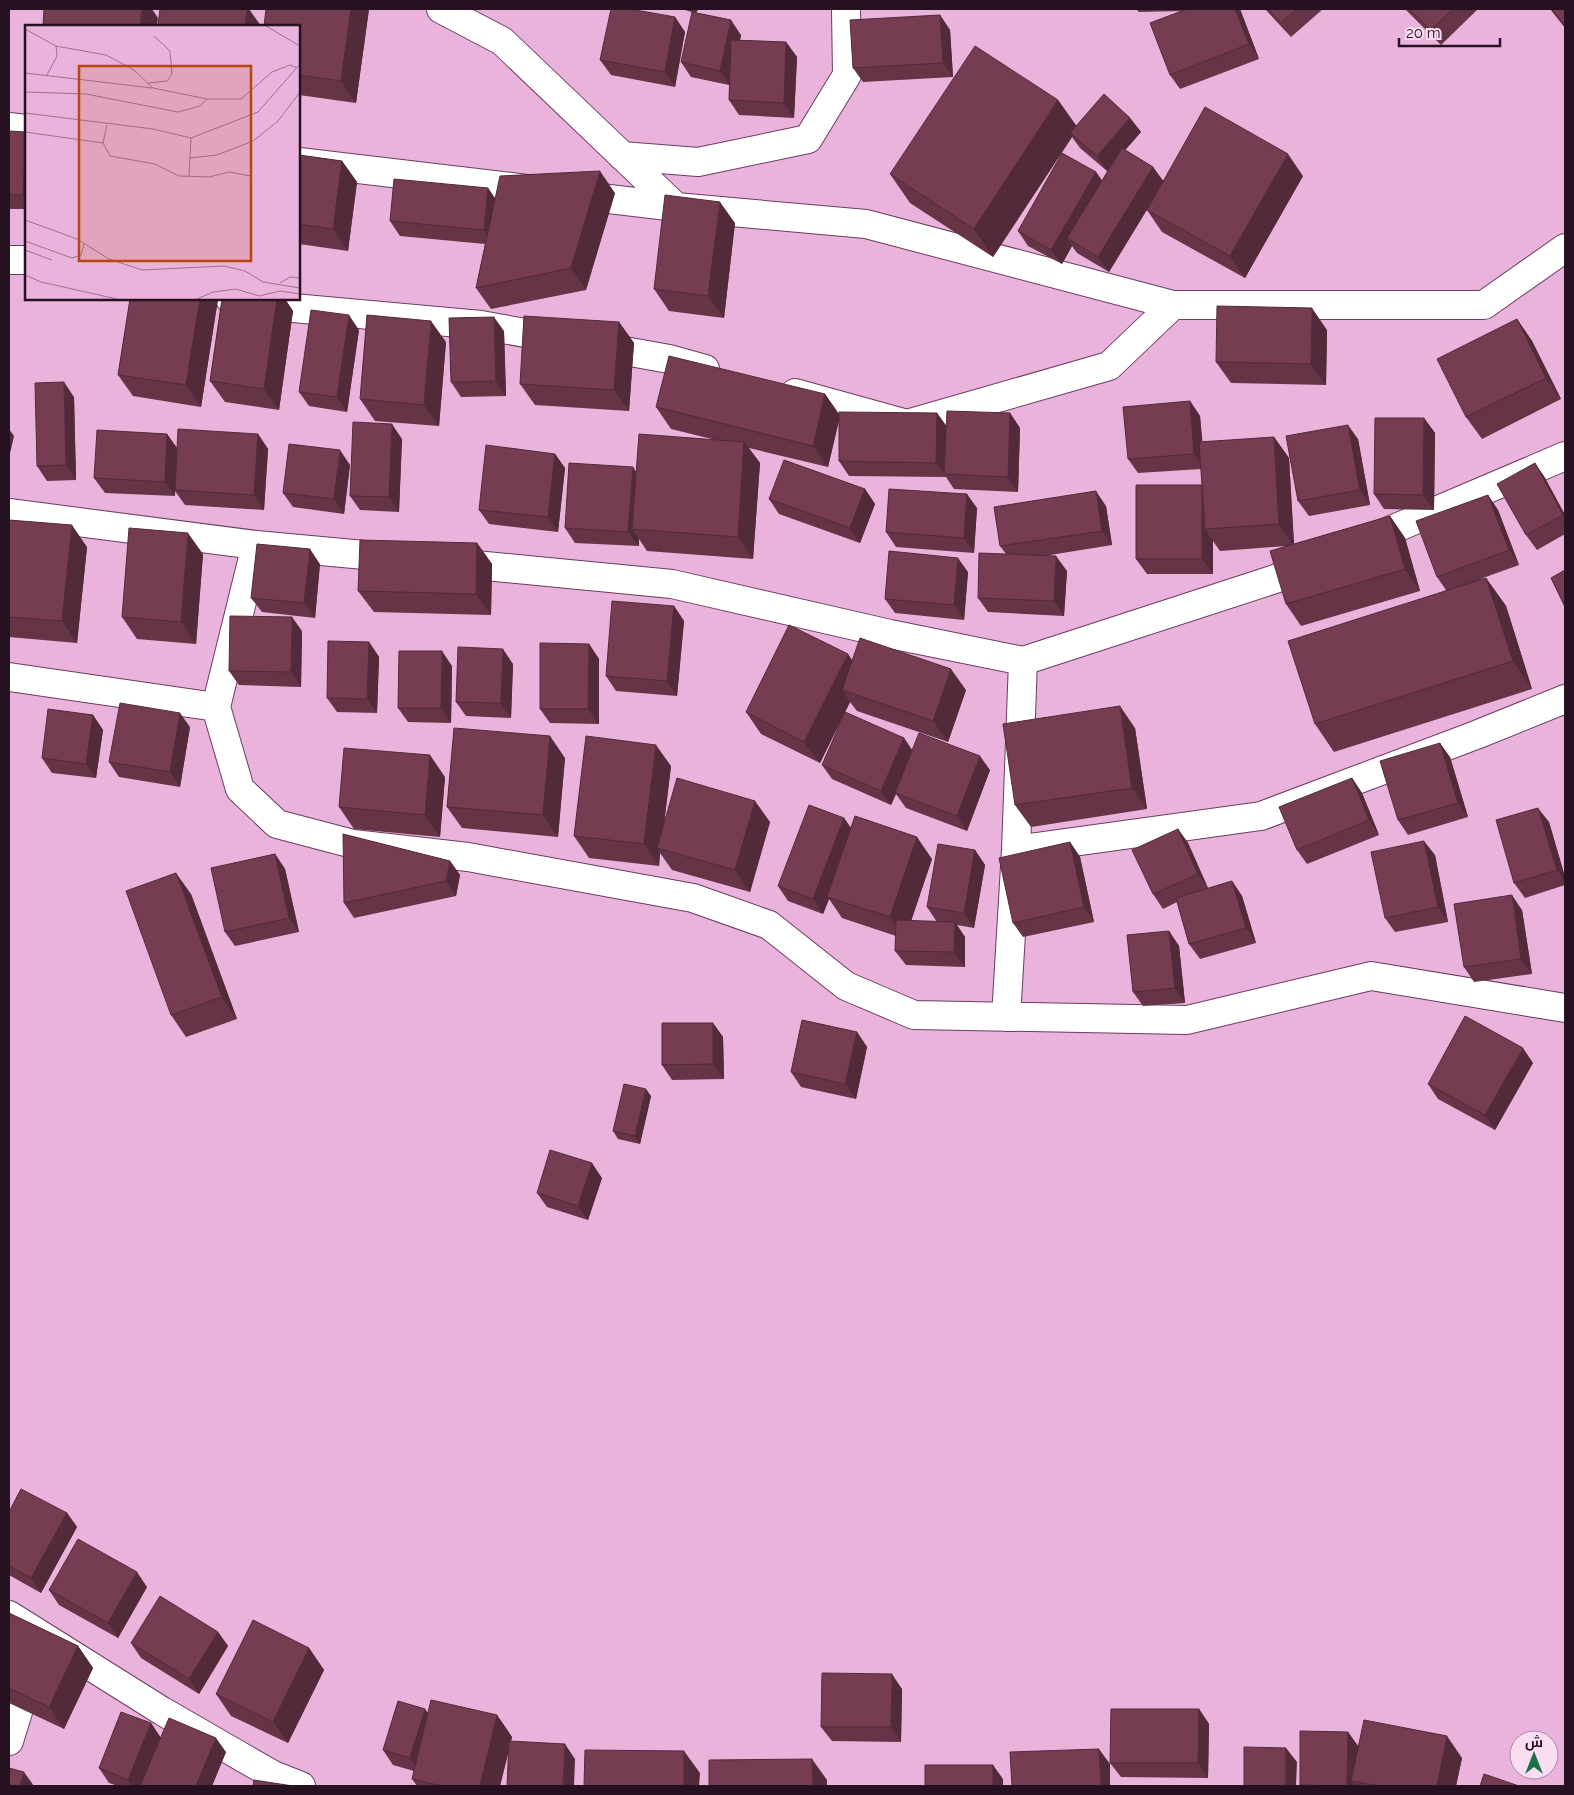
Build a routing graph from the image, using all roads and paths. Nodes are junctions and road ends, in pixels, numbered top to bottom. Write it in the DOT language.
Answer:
graph roads {
  1 [pos="441,9"];
  2 [pos="846,9"];
  3 [pos="9,127"];
  4 [pos="25,129"];
  5 [pos="622,156"];
  6 [pos="300,162"];
  7 [pos="676,207"];
  8 [pos="1565,248"];
  9 [pos="9,260"];
  10 [pos="25,260"];
  11 [pos="235,300"];
  12 [pos="1173,305"];
  13 [pos="726,375"];
  14 [pos="774,388"];
  15 [pos="1565,456"];
  16 [pos="9,513"];
  17 [pos="256,545"];
  18 [pos="1024,661"];
  19 [pos="9,677"];
  20 [pos="1565,699"];
  21 [pos="216,707"];
  22 [pos="1016,850"];
  23 [pos="1565,1008"];
  24 [pos="1006,1016"];
  25 [pos="9,1615"];
  26 [pos="41,1636"];
  27 [pos="9,1740"];
  28 [pos="301,1786"];
  1 -- 5 [label="street"];
  2 -- 5 [label="street"];
  3 -- 4 [label="street"];
  5 -- 7 [label="street"];
  6 -- 7 [label="street"];
  7 -- 12 [label="street"];
  8 -- 12 [label="street"];
  9 -- 10 [label="street"];
  11 -- 13 [label="street"];
  12 -- 14 [label="street"];
  15 -- 18 [label="street"];
  16 -- 17 [label="street"];
  17 -- 18 [label="street"];
  17 -- 21 [label="street"];
  18 -- 22 [label="street"];
  19 -- 21 [label="street"];
  20 -- 22 [label="street"];
  21 -- 24 [label="street"];
  22 -- 24 [label="street"];
  23 -- 24 [label="street"];
  25 -- 26 [label="street"];
  26 -- 27 [label="street"];
  26 -- 28 [label="street"];
}
